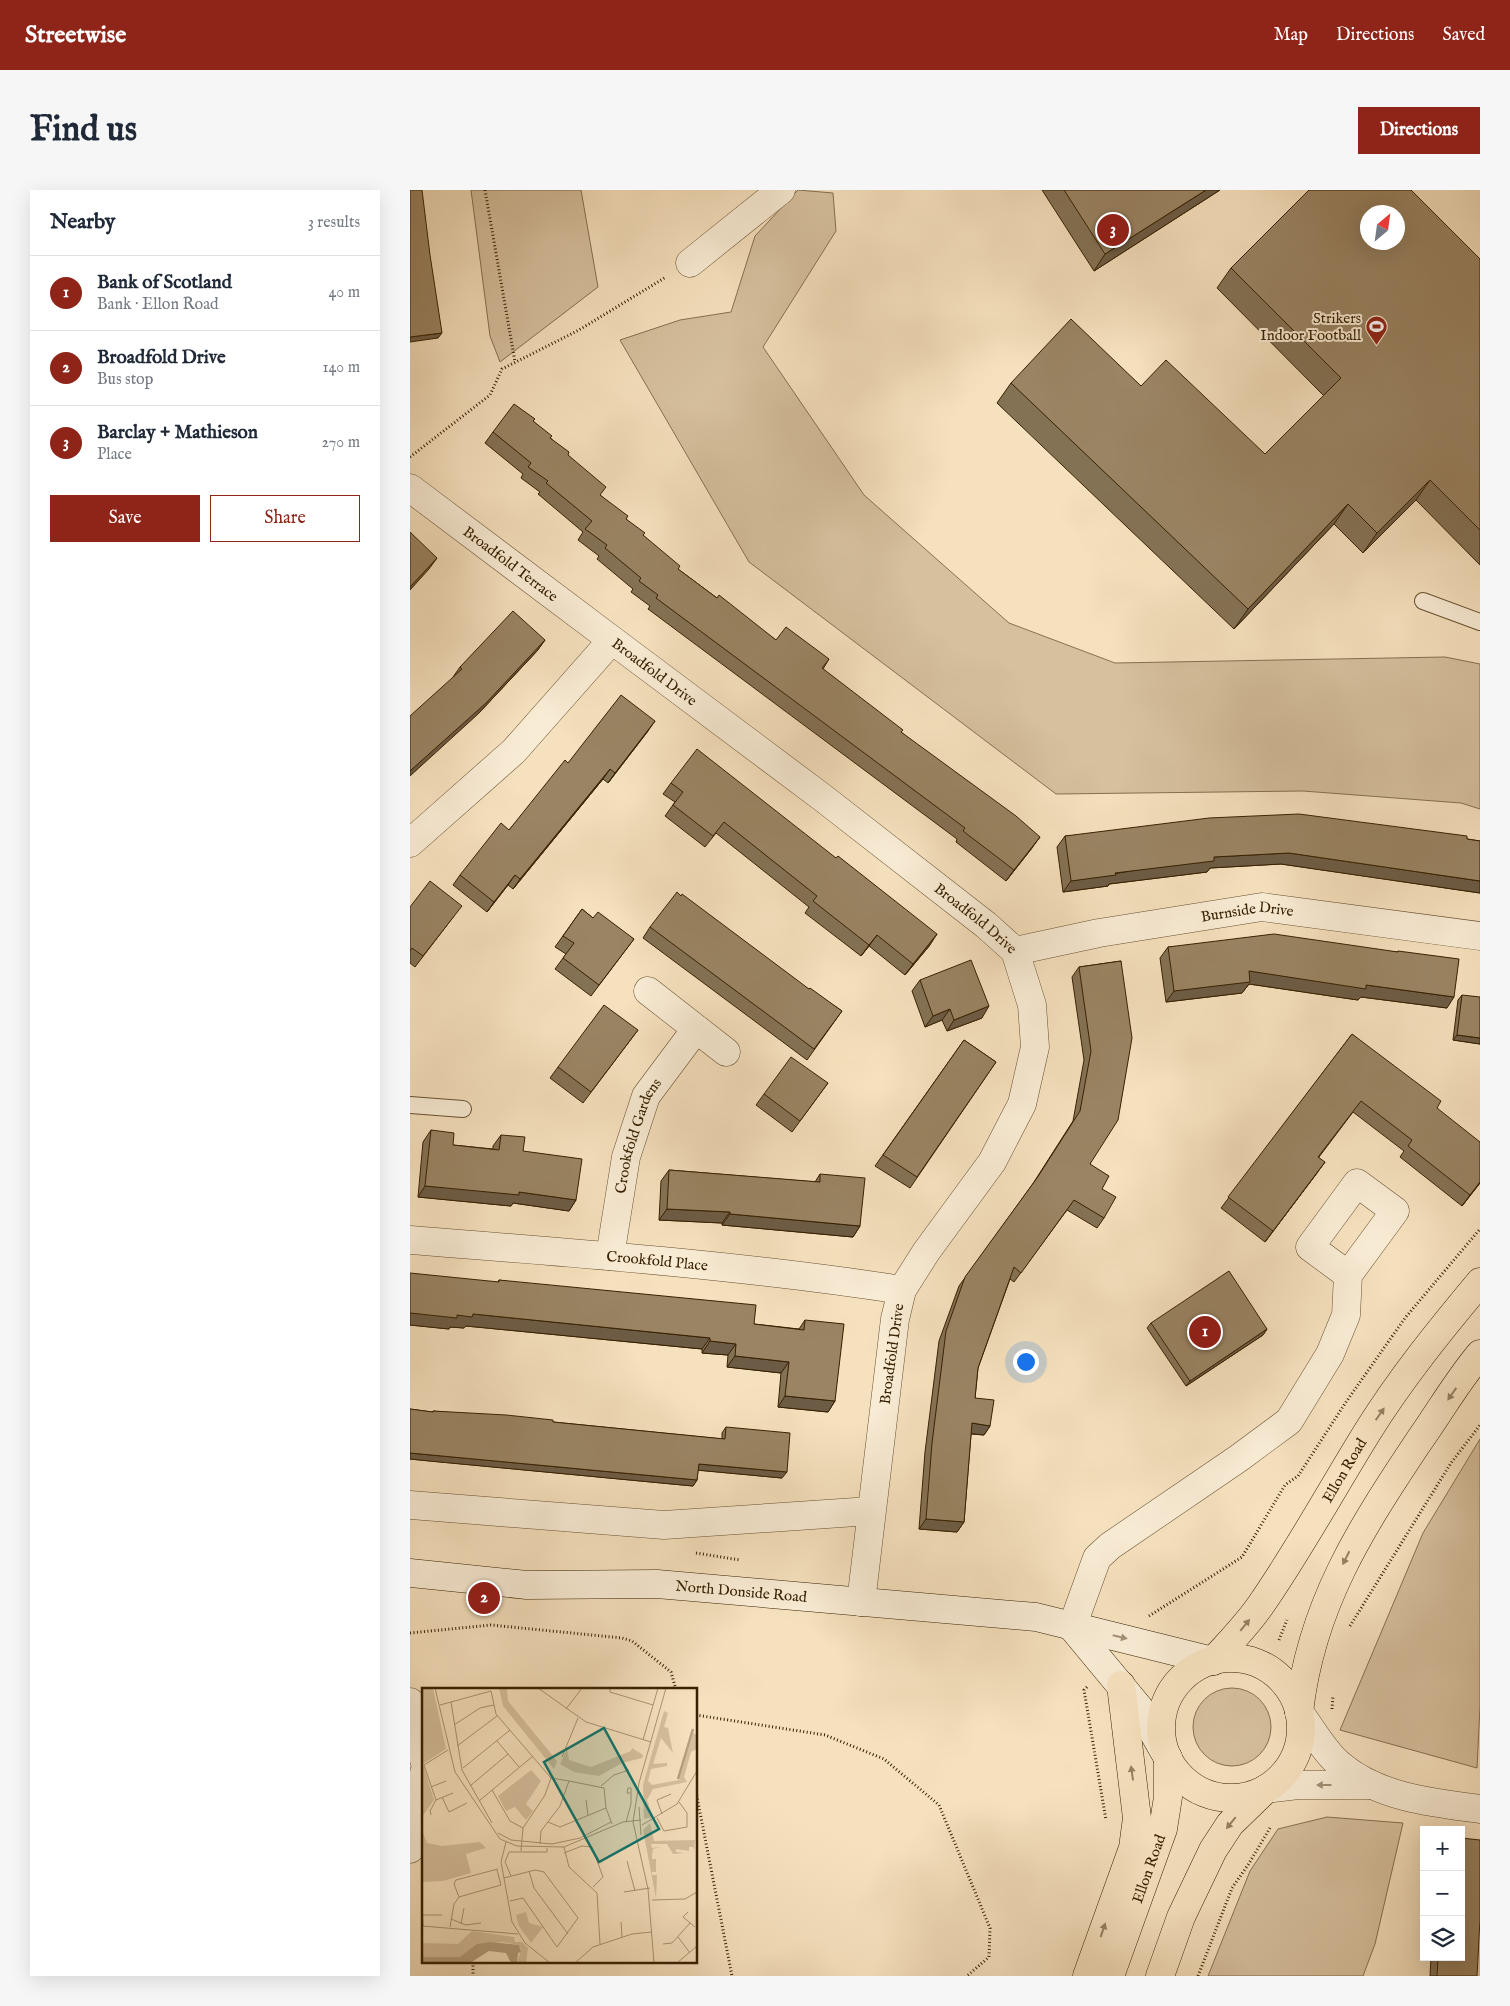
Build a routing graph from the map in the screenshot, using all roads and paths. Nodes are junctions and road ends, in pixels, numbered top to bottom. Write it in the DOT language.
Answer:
graph roads {
  1 [pos="485,190"];
  2 [pos="775,192"];
  3 [pos="690,263"];
  4 [pos="515,362"];
  5 [pos="410,457"];
  6 [pos="410,488"];
  7 [pos="1423,600"];
  8 [pos="1480,622"];
  9 [pos="612,640"];
  10 [pos="410,843"];
  11 [pos="1480,936"];
  12 [pos="1015,951"];
  13 [pos="648,992"];
  14 [pos="696,1029"];
  15 [pos="726,1052"];
  16 [pos="410,1106"];
  17 [pos="463,1109"];
  18 [pos="1480,1229"];
  19 [pos="410,1240"];
  20 [pos="610,1256"];
  21 [pos="1348,1275"];
  22 [pos="1480,1282"];
  23 [pos="902,1290"];
  24 [pos="1480,1354"];
  25 [pos="1480,1426"];
  26 [pos="410,1505"];
  27 [pos="871,1511"];
  28 [pos="410,1573"];
  29 [pos="861,1602"];
  30 [pos="1150,1616"];
  31 [pos="1072,1626"];
  32 [pos="1348,1631"];
  33 [pos="410,1633"];
  34 [pos="1212,1661"];
  35 [pos="1090,1684"];
  36 [pos="1121,1685"];
  37 [pos="675,1688"];
  38 [pos="1333,1692"];
  39 [pos="410,1702"];
  40 [pos="1332,1710"];
  41 [pos="1299,1712"];
  42 [pos="698,1715"];
  43 [pos="422,1746"];
  44 [pos="1168,1758"];
  45 [pos="422,1784"];
  46 [pos="1372,1785"];
  47 [pos="1266,1789"];
  48 [pos="698,1802"];
  49 [pos="1480,1809"];
  50 [pos="1106,1821"];
  51 [pos="1272,1823"];
  52 [pos="410,1849"];
  53 [pos="732,1976"];
  54 [pos="967,1976"];
  55 [pos="1087,1976"];
  56 [pos="1110,1976"];
  57 [pos="1160,1976"];
  58 [pos="1198,1976"];
  1 -- 4 [label="path"];
  2 -- 3 [label="street"];
  3 -- 4 [label="path"];
  4 -- 5 [label="path"];
  6 -- 9 [label="street, Broadfold Terrace"];
  7 -- 8 [label="lane"];
  9 -- 10 [label="street, Broadfold Drive"];
  9 -- 12 [label="street, Broadfold Drive"];
  11 -- 12 [label="street, Burnside Drive"];
  12 -- 23 [label="street, Broadfold Drive"];
  13 -- 14 [label="street"];
  14 -- 15 [label="street"];
  14 -- 20 [label="street, Crookfold Gardens"];
  16 -- 17 [label="lane"];
  18 -- 30 [label="path"];
  19 -- 20 [label="street, Crookfold Place"];
  20 -- 23 [label="street, Crookfold Place"];
  21 -- 31 [label="street"];
  34 -- 22 [label="main road, Ellon Road, one-way"];
  23 -- 27 [label="street, Broadfold Drive"];
  24 -- 41 [label="main road, one-way"];
  25 -- 32 [label="path"];
  26 -- 27 [label="street"];
  27 -- 29 [label="street, Broadfold Drive"];
  28 -- 29 [label="street, North Donside Road"];
  29 -- 31 [label="street, North Donside Road"];
  31 -- 34 [label="street, North Donside Road, one-way"];
  31 -- 36 [label="street"];
  33 -- 37 [label="path"];
  34 -- 41 [label="main road"];
  34 -- 44 [label="main road"];
  35 -- 50 [label="path"];
  36 -- 44 [label="street"];
  55 -- 36 [label="main road, one-way"];
  38 -- 40 [label="path"];
  39 -- 43 [label="street"];
  41 -- 46 [label="street"];
  41 -- 47 [label="main road"];
  42 -- 54 [label="path"];
  44 -- 47 [label="main road"];
  44 -- 56 [label="main road, Ellon Road"];
  45 -- 52 [label="street"];
  46 -- 47 [label="street, one-way"];
  46 -- 49 [label="street"];
  47 -- 57 [label="main road, one-way"];
  48 -- 53 [label="path"];
  51 -- 58 [label="path"];
}
